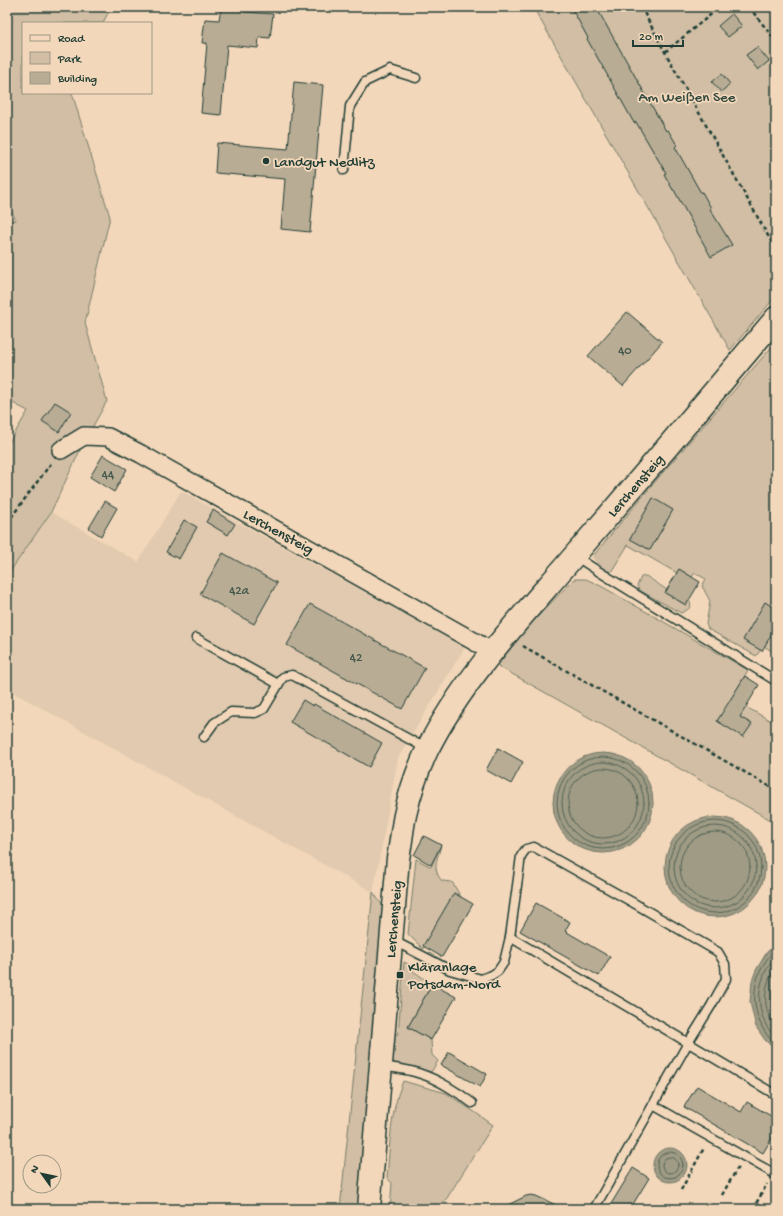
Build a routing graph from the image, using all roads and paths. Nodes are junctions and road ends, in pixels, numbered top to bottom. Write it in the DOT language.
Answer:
graph roads {
  1 [pos="641,7"];
  2 [pos="720,7"];
  3 [pos="749,7"];
  4 [pos="776,41"];
  5 [pos="665,52"];
  6 [pos="416,78"];
  7 [pos="344,170"];
  8 [pos="776,250"];
  9 [pos="776,318"];
  10 [pos="61,450"];
  11 [pos="7,523"];
  12 [pos="575,556"];
  13 [pos="196,638"];
  14 [pos="499,644"];
  15 [pos="776,681"];
  16 [pos="278,684"];
  17 [pos="204,737"];
  18 [pos="428,750"];
  19 [pos="776,790"];
  20 [pos="510,937"];
  21 [pos="392,940"];
  22 [pos="688,1043"];
  23 [pos="381,1066"];
  24 [pos="776,1095"];
  25 [pos="472,1102"];
  26 [pos="653,1105"];
  27 [pos="710,1138"];
  28 [pos="744,1157"];
  29 [pos="775,1171"];
  30 [pos="681,1190"];
  31 [pos="722,1194"];
  32 [pos="369,1209"];
  33 [pos="594,1209"];
  34 [pos="753,1209"];
  1 -- 5 [label="path"];
  2 -- 5 [label="path"];
  3 -- 4 [label="path"];
  5 -- 8 [label="path"];
  6 -- 7 [label="lane"];
  9 -- 12 [label="street, Lerchensteig"];
  10 -- 11 [label="path"];
  10 -- 14 [label="street, Lerchensteig"];
  12 -- 14 [label="street, Lerchensteig"];
  12 -- 15 [label="lane"];
  13 -- 16 [label="lane"];
  14 -- 18 [label="street, Lerchensteig"];
  14 -- 19 [label="path"];
  16 -- 17 [label="lane"];
  16 -- 18 [label="lane"];
  18 -- 21 [label="street, Lerchensteig"];
  20 -- 21 [label="lane"];
  20 -- 22 [label="lane"];
  20 -- 22 [label="lane"];
  21 -- 23 [label="street, Lerchensteig"];
  22 -- 24 [label="lane"];
  22 -- 26 [label="lane"];
  23 -- 25 [label="lane"];
  23 -- 32 [label="street, Lerchensteig"];
  26 -- 27 [label="lane"];
  26 -- 33 [label="lane"];
  27 -- 28 [label="lane"];
  27 -- 30 [label="path"];
  28 -- 29 [label="lane"];
  28 -- 31 [label="path"];
  29 -- 34 [label="path"];
}
